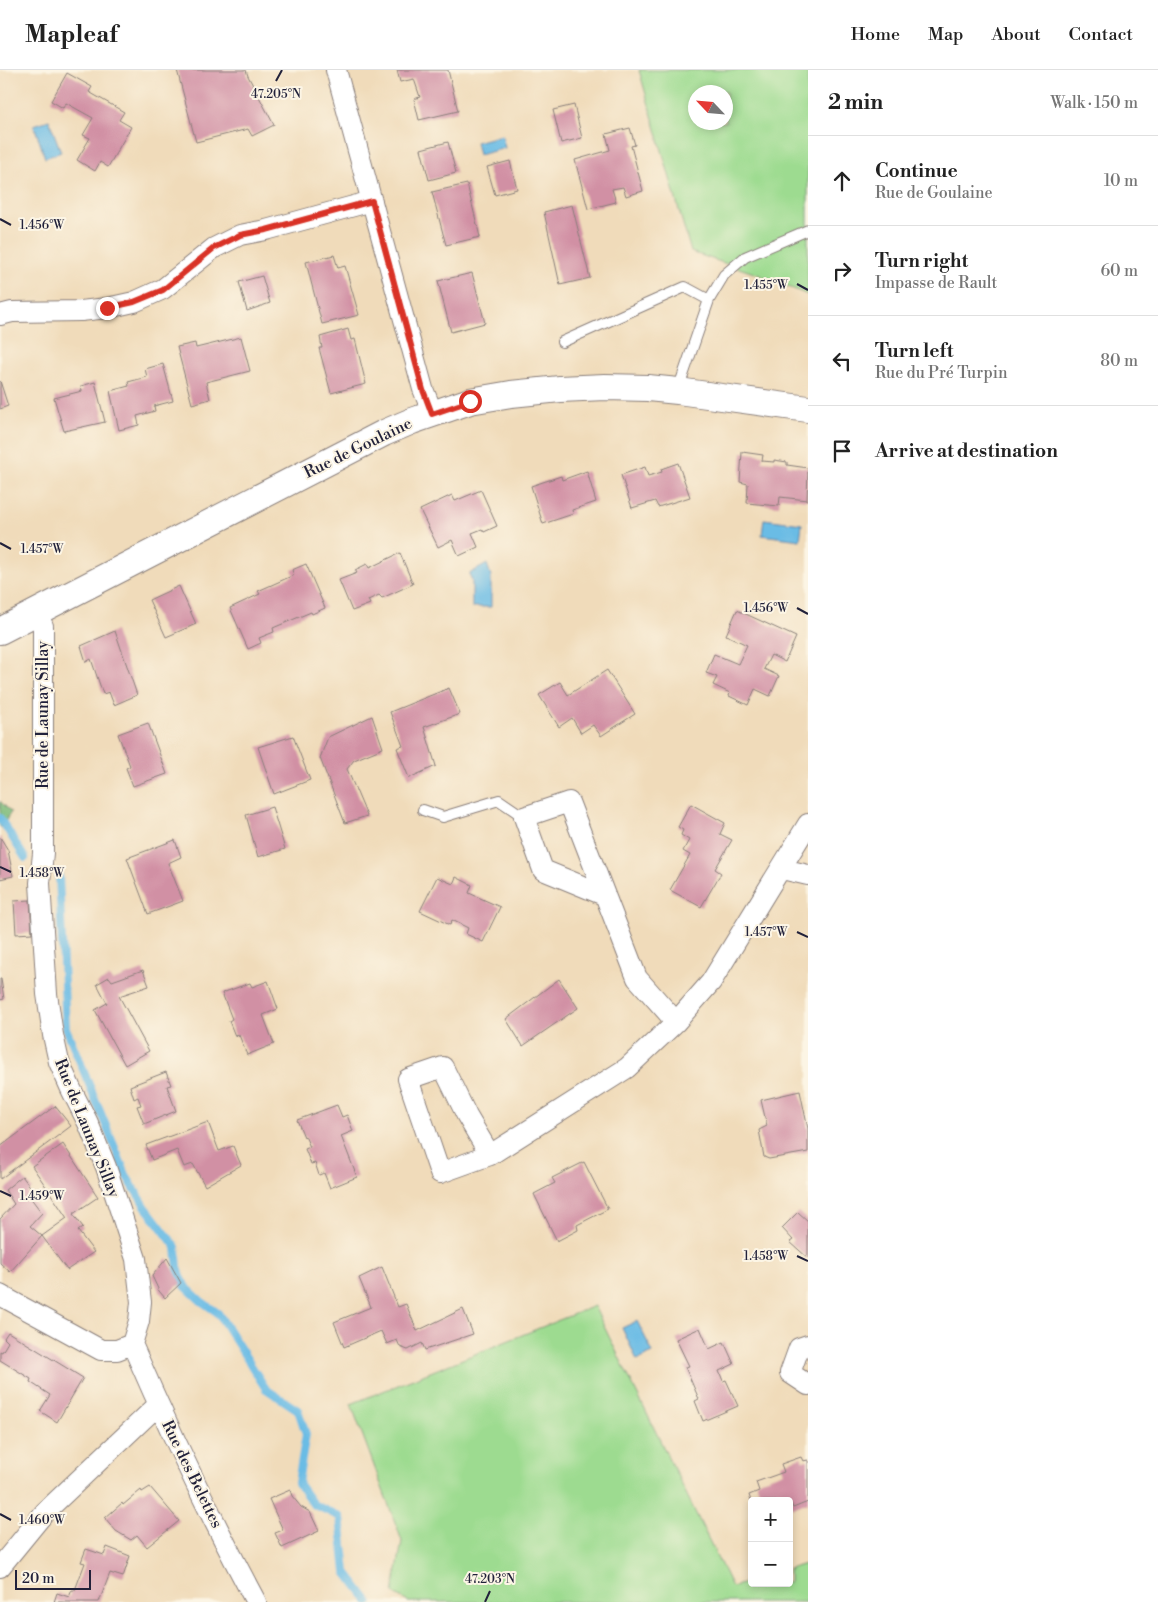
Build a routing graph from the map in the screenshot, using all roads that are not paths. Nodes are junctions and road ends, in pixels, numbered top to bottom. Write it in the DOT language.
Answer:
graph roads {
  1 [pos="336,70"];
  2 [pos="372,201"];
  3 [pos="808,230"];
  4 [pos="709,300"];
  5 [pos="0,315"];
  6 [pos="562,342"];
  7 [pos="678,391"];
  8 [pos="808,409"];
  9 [pos="432,414"];
  10 [pos="37,613"];
  11 [pos="0,632"];
  12 [pos="423,810"];
  13 [pos="524,817"];
  14 [pos="808,824"];
  15 [pos="782,869"];
  16 [pos="808,875"];
  17 [pos="604,895"];
  18 [pos="676,1022"];
  19 [pos="490,1155"];
  20 [pos="0,1295"];
  21 [pos="132,1344"];
  22 [pos="808,1345"];
  23 [pos="808,1385"];
  24 [pos="158,1405"];
  25 [pos="0,1566"];
  26 [pos="256,1602"];
  1 -- 2 [label="street"];
  2 -- 5 [label="street"];
  2 -- 9 [label="street"];
  3 -- 4 [label="lane"];
  4 -- 6 [label="lane"];
  4 -- 7 [label="lane"];
  7 -- 8 [label="street, Rue de Goulaine"];
  7 -- 9 [label="street, Rue de Goulaine"];
  9 -- 10 [label="street, Rue de Goulaine"];
  10 -- 11 [label="street, Rue de Goulaine"];
  10 -- 21 [label="street, Rue de Launay Sillay"];
  12 -- 13 [label="lane"];
  13 -- 17 [label="street"];
  13 -- 17 [label="street"];
  14 -- 15 [label="street"];
  15 -- 16 [label="street"];
  15 -- 18 [label="street"];
  17 -- 18 [label="street"];
  18 -- 19 [label="street"];
  19 -- 19 [label="street"];
  20 -- 21 [label="street"];
  21 -- 24 [label="street, Rue des Belettes"];
  22 -- 23 [label="street"];
  24 -- 25 [label="street"];
  24 -- 26 [label="street, Rue des Belettes"];
}
